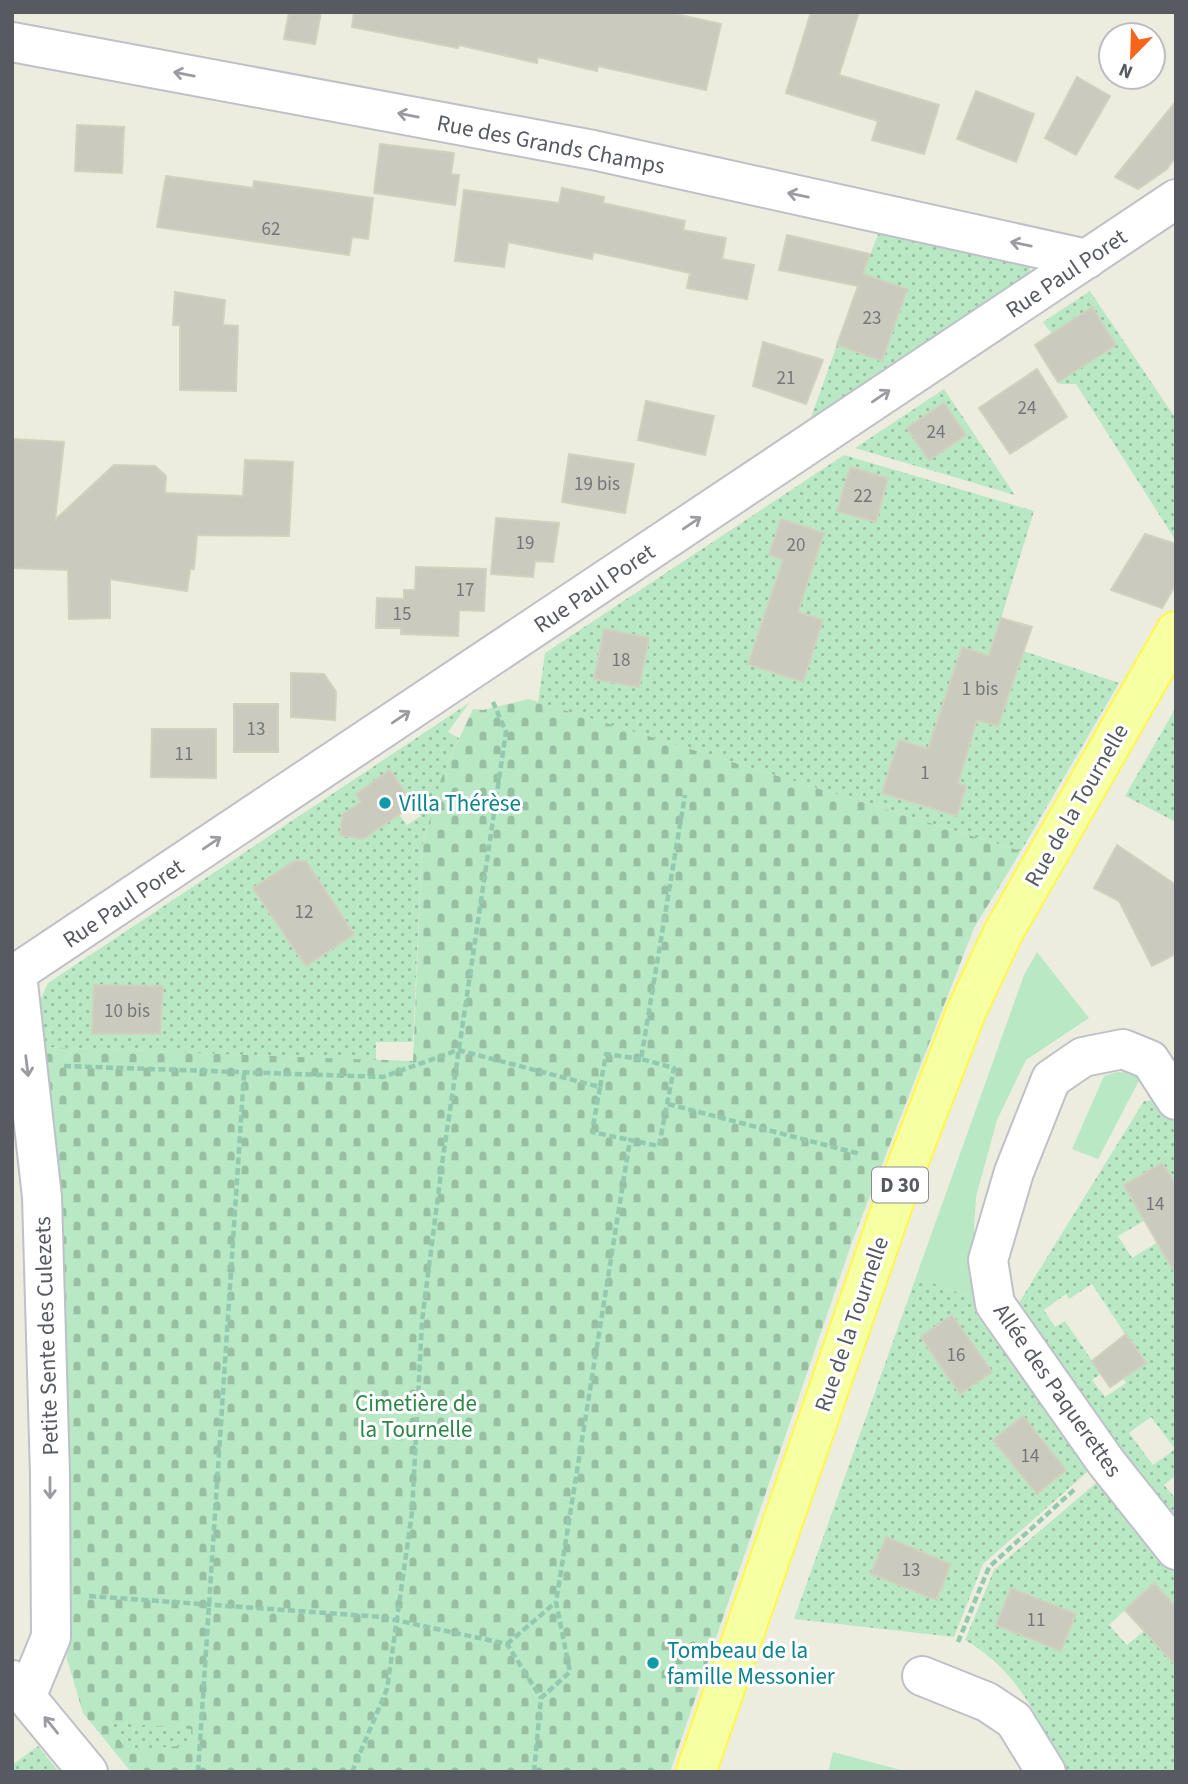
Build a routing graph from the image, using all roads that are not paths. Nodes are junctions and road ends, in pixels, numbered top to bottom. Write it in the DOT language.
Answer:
graph roads {
  1 [pos="12,42"];
  2 [pos="1176,199"];
  3 [pos="1087,259"];
  4 [pos="1176,631"];
  5 [pos="14,975"];
  6 [pos="1176,1100"];
  7 [pos="1176,1550"];
  8 [pos="922,1676"];
  9 [pos="20,1688"];
  10 [pos="88,1772"];
  11 [pos="696,1772"];
  12 [pos="1046,1772"];
  3 -- 1 [label="street, Rue des Grands Champs, one-way"];
  2 -- 3 [label="street, Rue Paul Poret"];
  5 -- 3 [label="street, Rue Paul Poret, one-way"];
  4 -- 11 [label="main road, Rue de la Tournelle / D 30"];
  5 -- 9 [label="street, Petite Sente des Culezets, one-way"];
  6 -- 7 [label="street, Allée des Paquerettes"];
  8 -- 12 [label="street"];
  10 -- 9 [label="street, one-way"];
}
